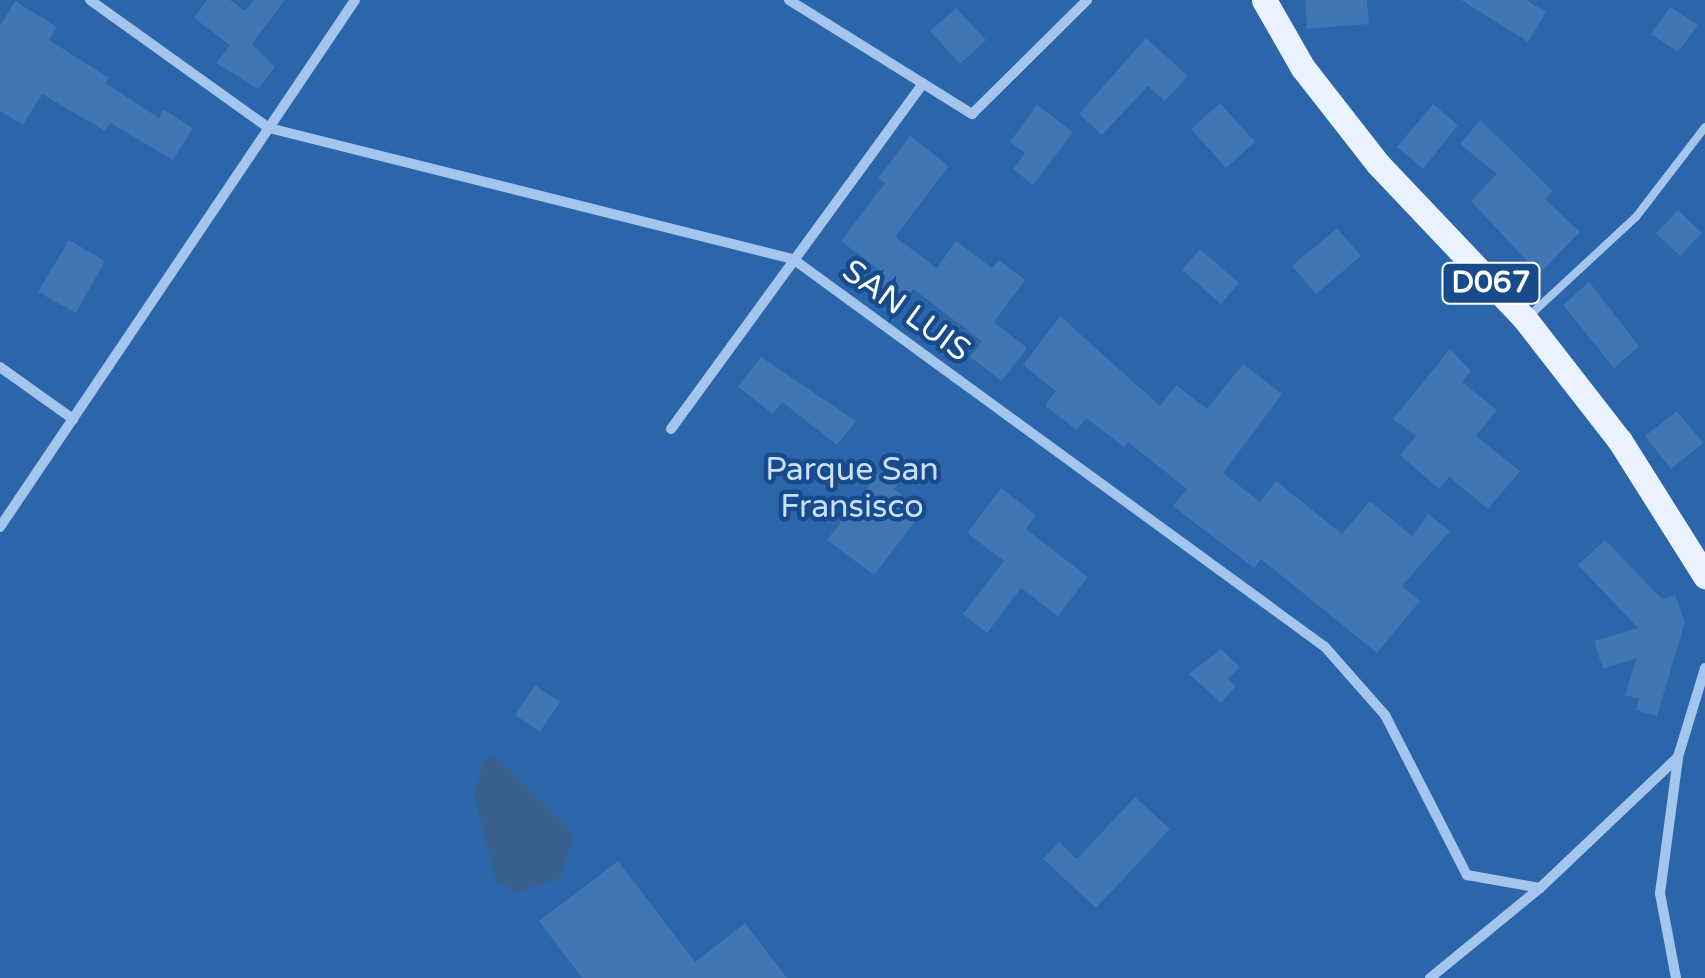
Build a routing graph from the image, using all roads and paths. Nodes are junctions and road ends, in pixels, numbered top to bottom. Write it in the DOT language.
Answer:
graph roads {
  1 [pos="90,0"];
  2 [pos="355,0"];
  3 [pos="789,0"];
  4 [pos="1087,0"];
  5 [pos="1264,0"];
  6 [pos="923,83"];
  7 [pos="1705,127"];
  8 [pos="269,128"];
  9 [pos="793,259"];
  10 [pos="1525,319"];
  11 [pos="0,367"];
  12 [pos="72,419"];
  13 [pos="671,429"];
  14 [pos="0,527"];
  15 [pos="1705,576"];
  16 [pos="1705,668"];
  17 [pos="1678,757"];
  18 [pos="1540,888"];
  19 [pos="1430,978"];
  20 [pos="1676,978"];
  1 -- 8 [label="street, SAN LUIS"];
  2 -- 8 [label="street"];
  3 -- 6 [label="street"];
  4 -- 6 [label="street"];
  5 -- 10 [label="main road, D067"];
  6 -- 9 [label="street"];
  7 -- 10 [label="lane"];
  8 -- 9 [label="street, SAN LUIS"];
  8 -- 12 [label="street"];
  9 -- 13 [label="street"];
  9 -- 18 [label="street, SAN LUIS"];
  10 -- 15 [label="main road, D067"];
  11 -- 12 [label="street"];
  12 -- 14 [label="street"];
  16 -- 17 [label="street"];
  17 -- 18 [label="street"];
  17 -- 20 [label="street"];
  18 -- 19 [label="street"];
}
